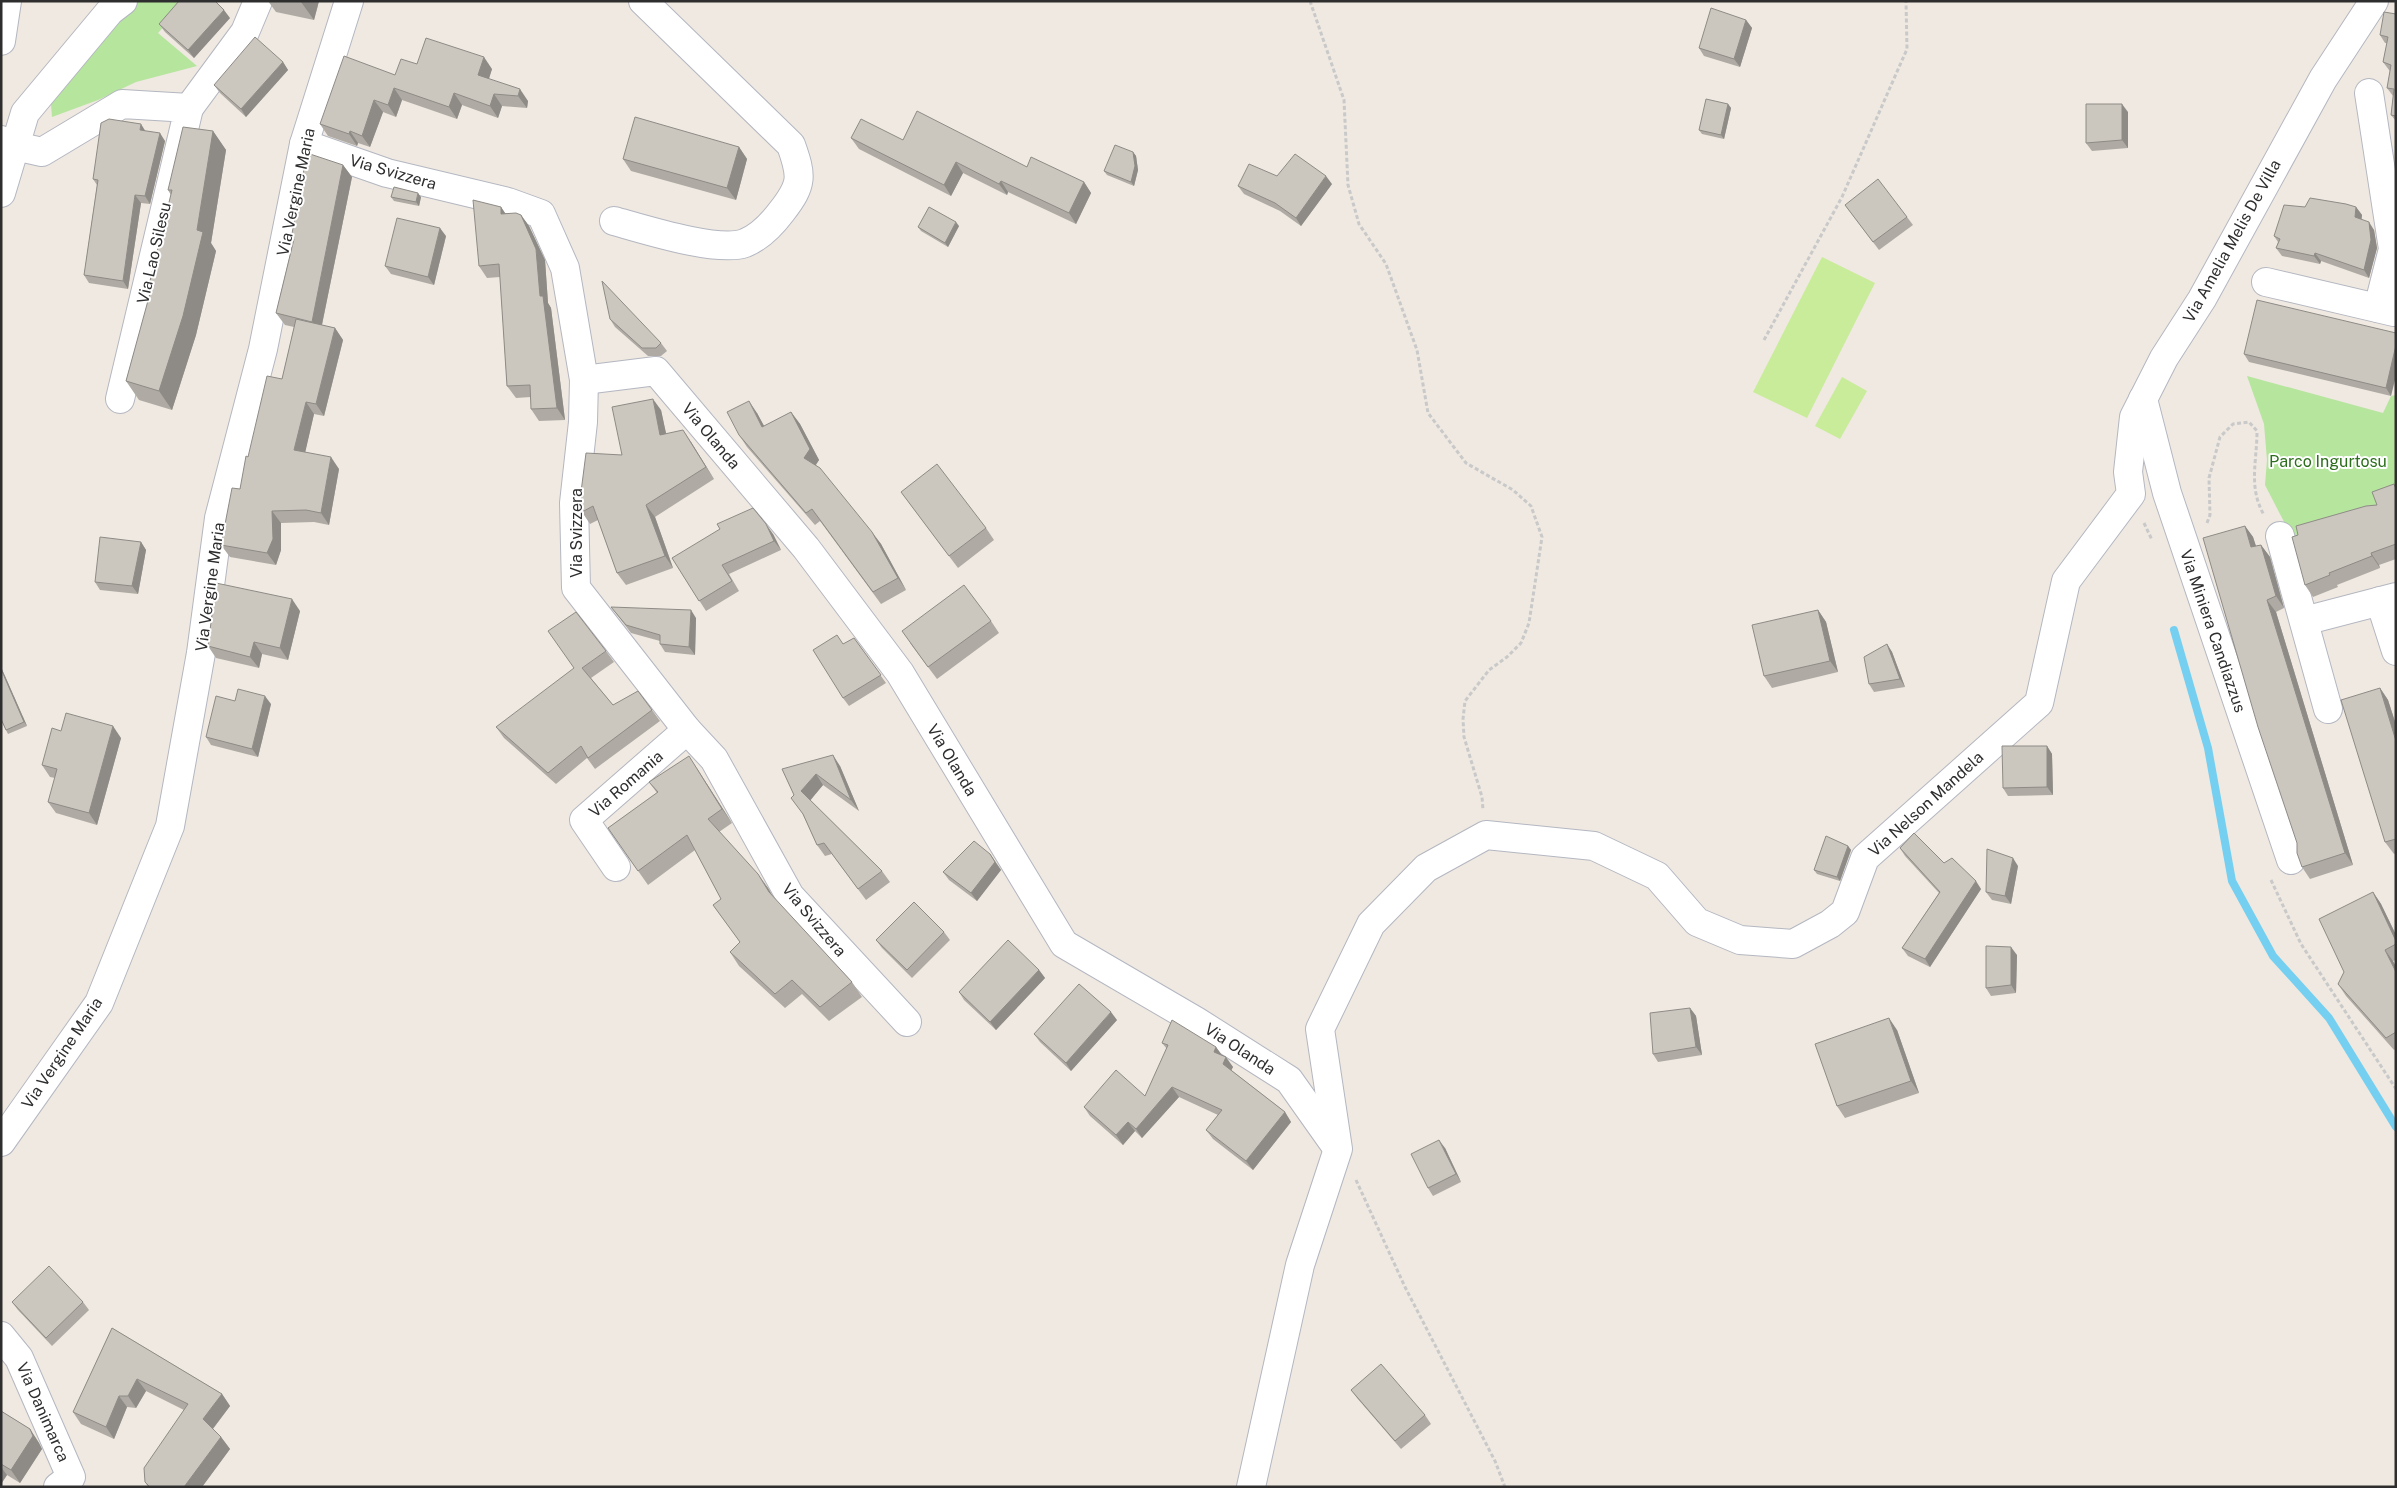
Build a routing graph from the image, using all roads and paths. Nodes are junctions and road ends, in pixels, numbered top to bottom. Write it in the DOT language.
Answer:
graph roads {
  1 [pos="7,1"];
  2 [pos="123,1"];
  3 [pos="258,1"];
  4 [pos="349,1"];
  5 [pos="643,1"];
  6 [pos="1310,1"];
  7 [pos="1906,1"];
  8 [pos="2374,1"];
  9 [pos="1,41"];
  10 [pos="2369,93"];
  11 [pos="189,108"];
  12 [pos="8,143"];
  13 [pos="304,144"];
  14 [pos="1,193"];
  15 [pos="614,221"];
  16 [pos="2266,282"];
  17 [pos="2387,310"];
  18 [pos="1764,340"];
  19 [pos="584,380"];
  20 [pos="120,399"];
  21 [pos="2143,399"];
  22 [pos="2130,494"];
  23 [pos="2181,533"];
  24 [pos="2280,536"];
  25 [pos="2388,599"];
  26 [pos="2304,621"];
  27 [pos="2396,651"];
  28 [pos="2328,709"];
  29 [pos="687,730"];
  30 [pos="1486,835"];
  31 [pos="2291,860"];
  32 [pos="616,867"];
  33 [pos="907,1022"];
  34 [pos="1,1142"];
  35 [pos="1338,1149"];
  36 [pos="1,1336"];
  37 [pos="58,1487"];
  38 [pos="1251,1487"];
  39 [pos="1505,1487"];
  1 -- 9 [label="street"];
  2 -- 12 [label="street"];
  3 -- 11 [label="street, Via Lao Silesu"];
  4 -- 13 [label="street, Via Vergine Maria"];
  5 -- 15 [label="street"];
  6 -- 30 [label="path"];
  7 -- 18 [label="path"];
  8 -- 21 [label="street, Via Amelia Melis De Villa"];
  10 -- 17 [label="street"];
  11 -- 12 [label="street"];
  11 -- 20 [label="street, Via Lao Silesu"];
  12 -- 14 [label="street"];
  13 -- 19 [label="street, Via Svizzera"];
  13 -- 34 [label="street, Via Vergine Maria"];
  16 -- 17 [label="street"];
  19 -- 29 [label="street, Via Svizzera"];
  19 -- 35 [label="street, Via Olanda"];
  21 -- 22 [label="street, Via Amelia Melis De Villa"];
  21 -- 23 [label="street, Via Miniera Candiazzus"];
  22 -- 30 [label="street, Via Nelson Mandela"];
  23 -- 24 [label="path"];
  23 -- 31 [label="street, Via Miniera Candiazzus"];
  24 -- 26 [label="street"];
  25 -- 26 [label="street"];
  25 -- 27 [label="street"];
  26 -- 28 [label="street"];
  29 -- 32 [label="street, Via Romania"];
  29 -- 33 [label="street, Via Svizzera"];
  30 -- 35 [label="street"];
  35 -- 38 [label="street"];
  35 -- 39 [label="path"];
  36 -- 37 [label="street, Via Danimarca"];
}
